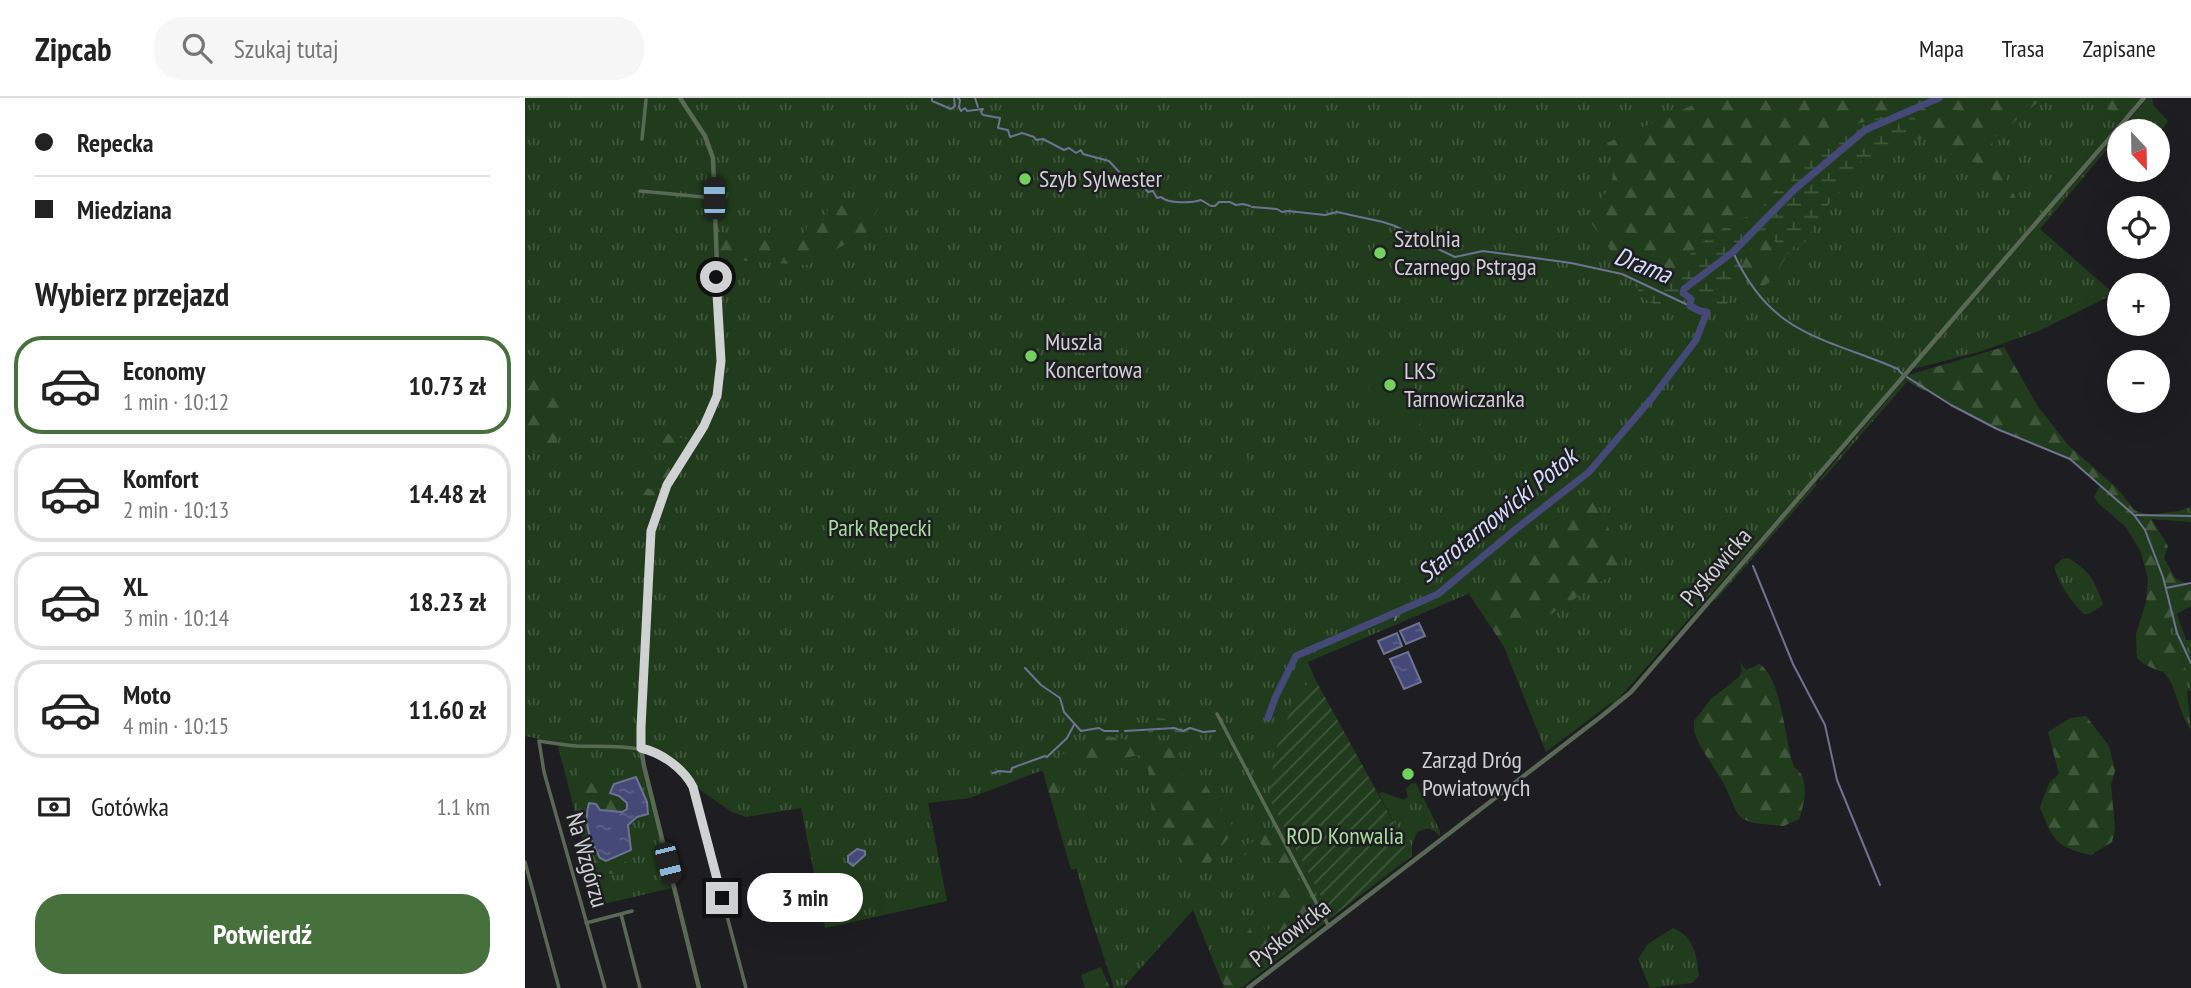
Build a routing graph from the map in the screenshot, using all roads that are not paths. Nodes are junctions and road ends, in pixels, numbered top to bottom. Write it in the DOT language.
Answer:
graph roads {
  1 [pos="680,98"];
  2 [pos="2144,98"];
  3 [pos="646,100"];
  4 [pos="642,138"];
  5 [pos="640,191"];
  6 [pos="714,198"];
  7 [pos="1217,714"];
  8 [pos="641,748"];
  9 [pos="525,862"];
  10 [pos="632,911"];
  11 [pos="621,914"];
  12 [pos="586,923"];
  13 [pos="1328,925"];
  14 [pos="559,988"];
  15 [pos="605,988"];
  16 [pos="640,988"];
  17 [pos="699,988"];
  18 [pos="746,988"];
  19 [pos="1248,988"];
  1 -- 6 [label="street"];
  2 -- 13 [label="street, Pyskowicka"];
  3 -- 4 [label="street"];
  5 -- 6 [label="street"];
  6 -- 8 [label="street"];
  7 -- 13 [label="street"];
  8 -- 12 [label="street, Na Wzgórzu"];
  8 -- 17 [label="street"];
  8 -- 18 [label="street"];
  9 -- 14 [label="street"];
  10 -- 11 [label="street"];
  11 -- 12 [label="street"];
  11 -- 16 [label="street"];
  12 -- 15 [label="street, Na Wzgórzu"];
  13 -- 19 [label="street, Pyskowicka"];
}
